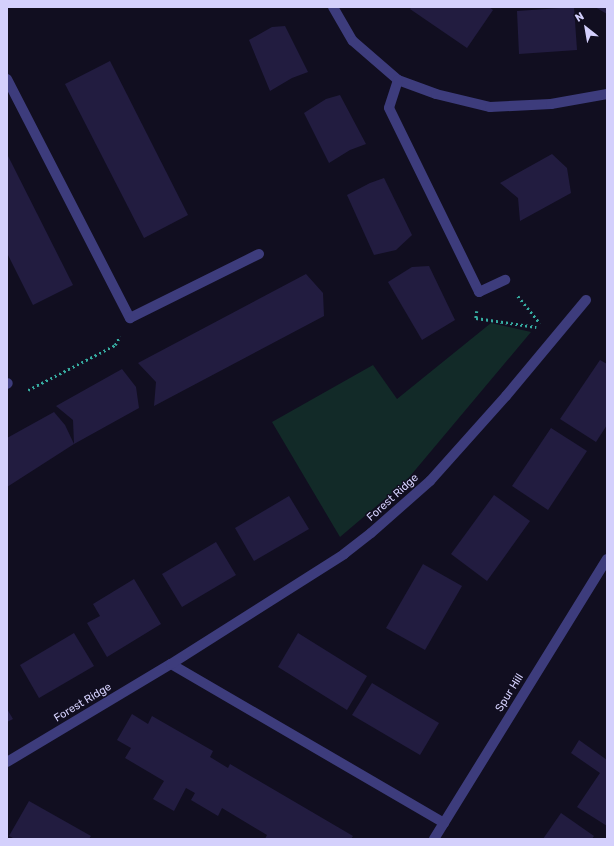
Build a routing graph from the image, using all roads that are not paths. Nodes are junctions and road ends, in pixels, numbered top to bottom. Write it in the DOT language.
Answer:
graph roads {
  1 [pos="332,7"];
  2 [pos="7,79"];
  3 [pos="398,80"];
  4 [pos="607,94"];
  5 [pos="259,254"];
  6 [pos="505,280"];
  7 [pos="586,300"];
  8 [pos="607,559"];
  9 [pos="171,664"];
  10 [pos="7,762"];
  11 [pos="444,824"];
  12 [pos="434,839"];
  1 -- 3 [label="street"];
  2 -- 5 [label="street"];
  3 -- 4 [label="street"];
  3 -- 6 [label="street"];
  7 -- 9 [label="street, Forest Ridge"];
  8 -- 11 [label="street, Spur Hill"];
  9 -- 10 [label="street, Forest Ridge"];
  9 -- 11 [label="street"];
  11 -- 12 [label="street, Spur Hill"];
}
